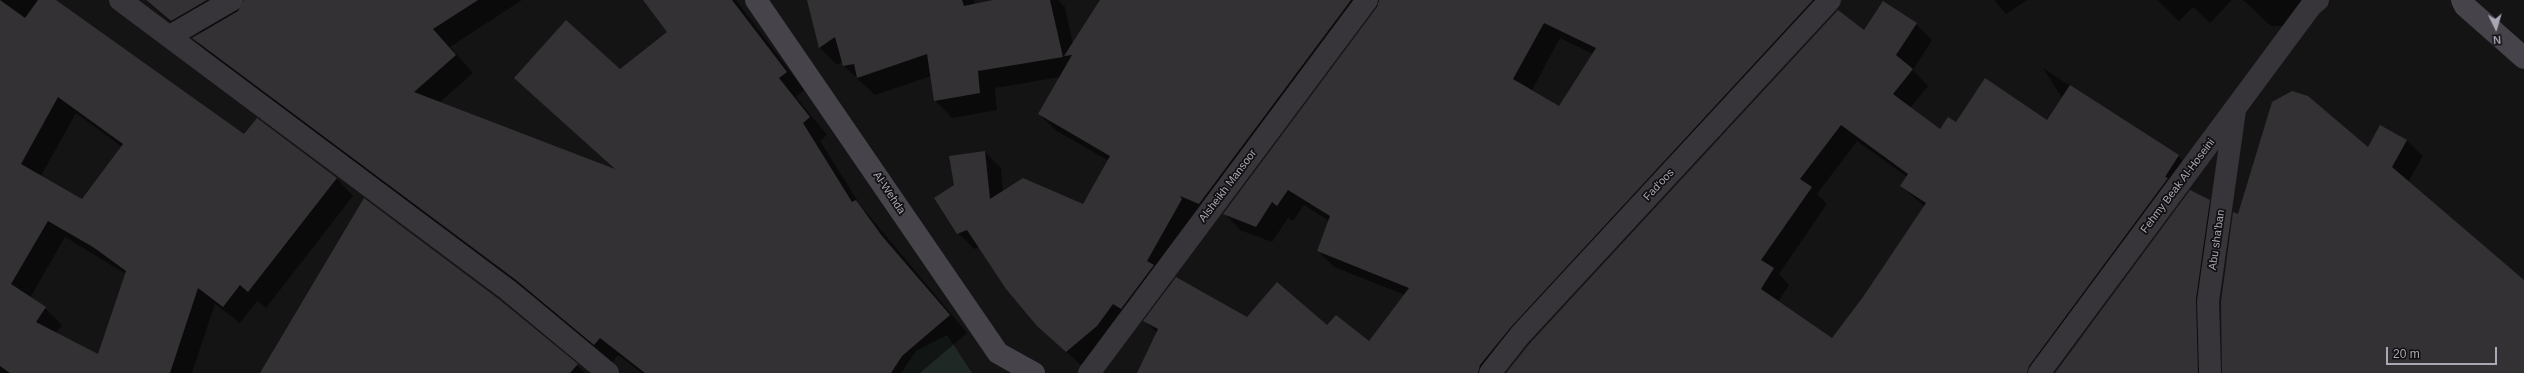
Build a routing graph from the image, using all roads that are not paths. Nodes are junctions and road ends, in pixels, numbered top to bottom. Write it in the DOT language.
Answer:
graph roads {
  1 [pos="120,0"];
  2 [pos="232,0"];
  3 [pos="756,0"];
  4 [pos="1367,0"];
  5 [pos="1830,0"];
  6 [pos="2318,0"];
  7 [pos="2462,0"];
  8 [pos="170,36"];
  9 [pos="2524,58"];
  10 [pos="2236,107"];
  11 [pos="608,373"];
  12 [pos="1034,373"];
  13 [pos="1089,373"];
  14 [pos="1490,373"];
  15 [pos="2039,373"];
  16 [pos="2210,373"];
  1 -- 8 [label="street"];
  2 -- 8 [label="street"];
  3 -- 12 [label="main road, Al-Wehda"];
  4 -- 13 [label="street, Alsheikh Mansoor"];
  5 -- 14 [label="street, Fad'oos"];
  6 -- 10 [label="street, Fehmy Beak Al-Hoseini"];
  7 -- 9 [label="main road"];
  8 -- 11 [label="street"];
  10 -- 15 [label="street, Fehmy Beak Al-Hoseini"];
  10 -- 16 [label="street, Abu sha'ban"];
}
